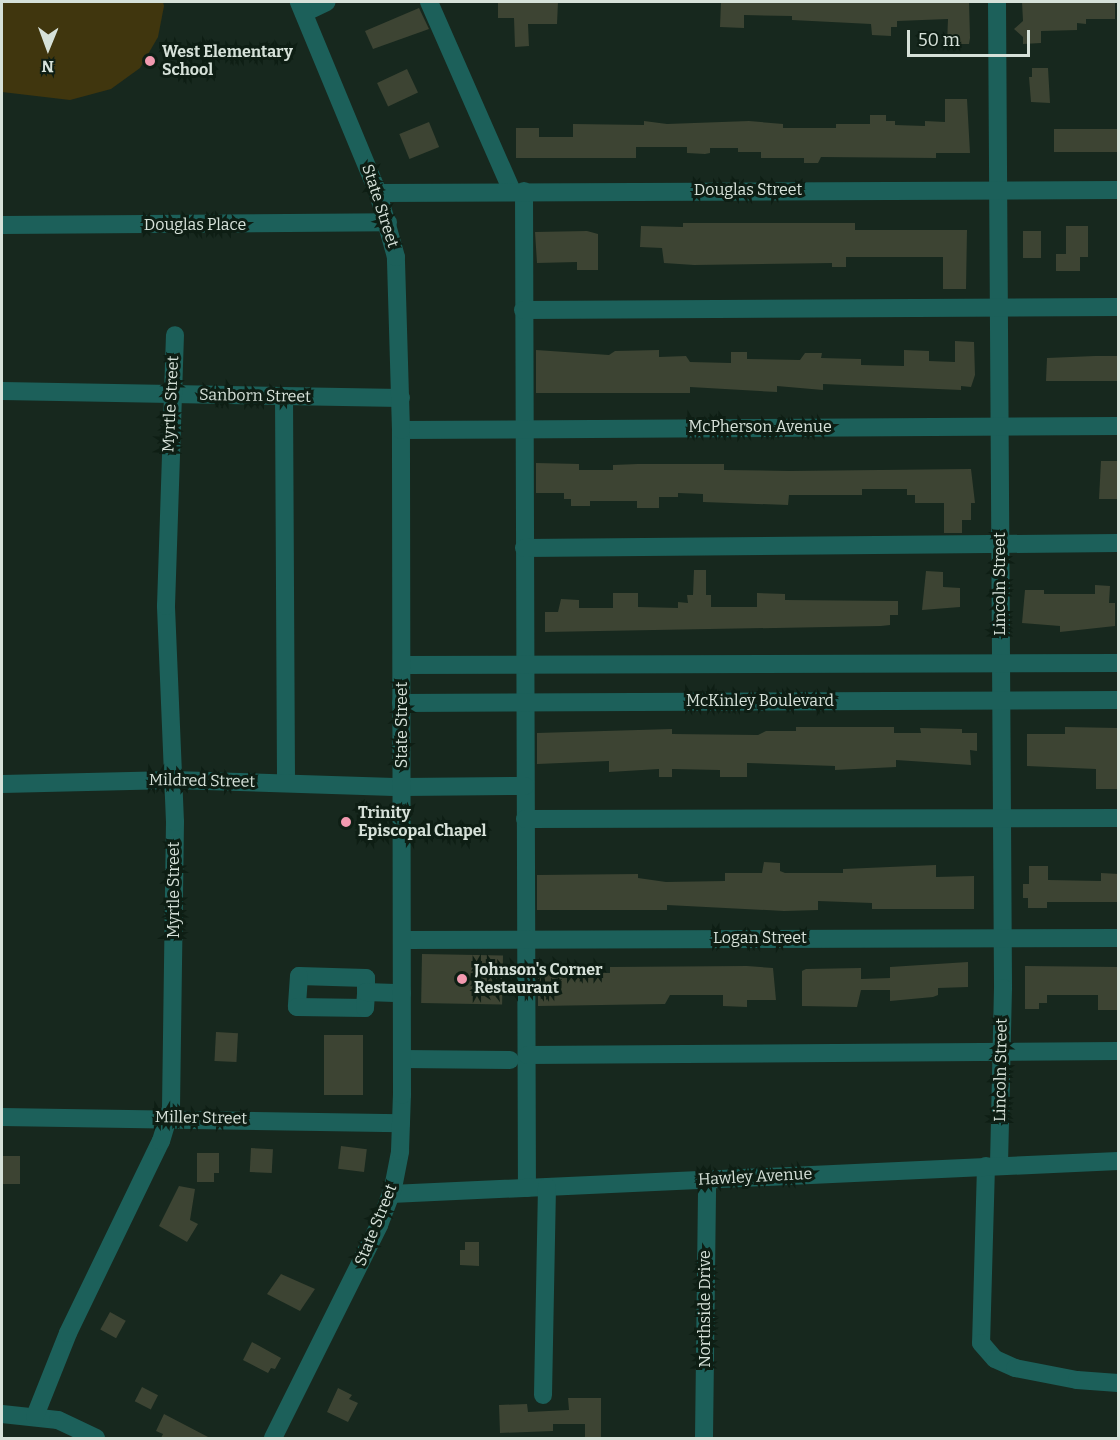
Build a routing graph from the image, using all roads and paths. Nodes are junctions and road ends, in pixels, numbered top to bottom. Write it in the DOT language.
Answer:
graph roads {
  1 [pos="327,2"];
  2 [pos="429,2"];
  3 [pos="997,2"];
  4 [pos="302,7"];
  5 [pos="998,189"];
  6 [pos="1119,190"];
  7 [pos="518,191"];
  8 [pos="378,193"];
  9 [pos="388,222"];
  10 [pos="2,225"];
  11 [pos="998,307"];
  12 [pos="1119,307"];
  13 [pos="523,310"];
  14 [pos="174,334"];
  15 [pos="2,391"];
  16 [pos="170,395"];
  17 [pos="284,396"];
  18 [pos="401,398"];
  19 [pos="999,426"];
  20 [pos="1119,426"];
  21 [pos="525,428"];
  22 [pos="401,430"];
  23 [pos="999,543"];
  24 [pos="1119,543"];
  25 [pos="524,548"];
  26 [pos="1000,663"];
  27 [pos="1119,663"];
  28 [pos="524,664"];
  29 [pos="402,665"];
  30 [pos="1000,700"];
  31 [pos="1119,700"];
  32 [pos="524,703"];
  33 [pos="402,704"];
  34 [pos="173,780"];
  35 [pos="286,783"];
  36 [pos="2,784"];
  37 [pos="525,786"];
  38 [pos="402,787"];
  39 [pos="1119,818"];
  40 [pos="525,819"];
  41 [pos="1001,819"];
  42 [pos="526,938"];
  43 [pos="1002,938"];
  44 [pos="1119,938"];
  45 [pos="402,940"];
  46 [pos="366,992"];
  47 [pos="402,993"];
  48 [pos="1119,1051"];
  49 [pos="1001,1052"];
  50 [pos="518,1057"];
  51 [pos="402,1059"];
  52 [pos="2,1117"];
  53 [pos="169,1118"];
  54 [pos="401,1123"];
  55 [pos="1119,1161"];
  56 [pos="992,1166"];
  57 [pos="707,1179"];
  58 [pos="547,1186"];
  59 [pos="527,1188"];
  60 [pos="391,1194"];
  61 [pos="1119,1383"];
  62 [pos="543,1395"];
  63 [pos="2,1414"];
  64 [pos="35,1416"];
  65 [pos="96,1438"];
  66 [pos="273,1438"];
  67 [pos="704,1438"];
  1 -- 4 [label="street"];
  2 -- 7 [label="street"];
  3 -- 5 [label="street, Lincoln Street"];
  4 -- 8 [label="street, State Street"];
  5 -- 6 [label="street, Douglas Street"];
  5 -- 7 [label="street, Douglas Street"];
  5 -- 11 [label="street, Lincoln Street"];
  7 -- 8 [label="street, Douglas Street"];
  7 -- 13 [label="street"];
  8 -- 9 [label="street, State Street"];
  9 -- 10 [label="street, Douglas Place"];
  9 -- 18 [label="street, State Street"];
  11 -- 12 [label="street"];
  11 -- 13 [label="street"];
  11 -- 19 [label="street, Lincoln Street"];
  13 -- 21 [label="street"];
  14 -- 16 [label="street, Myrtle Street"];
  15 -- 16 [label="street, Sanborn Street"];
  16 -- 17 [label="street, Sanborn Street"];
  16 -- 34 [label="street, Myrtle Street"];
  17 -- 18 [label="street, Sanborn Street"];
  17 -- 35 [label="street"];
  18 -- 22 [label="street, State Street"];
  19 -- 20 [label="street, McPherson Avenue"];
  19 -- 21 [label="street, McPherson Avenue"];
  19 -- 23 [label="street, Lincoln Street"];
  21 -- 22 [label="street, McPherson Avenue"];
  21 -- 25 [label="street"];
  22 -- 29 [label="street, State Street"];
  23 -- 24 [label="street"];
  23 -- 25 [label="street"];
  23 -- 26 [label="street, Lincoln Street"];
  25 -- 28 [label="street"];
  26 -- 27 [label="street"];
  26 -- 28 [label="street"];
  26 -- 30 [label="street, Lincoln Street"];
  28 -- 29 [label="street"];
  28 -- 32 [label="street"];
  29 -- 33 [label="street, State Street"];
  30 -- 31 [label="street, McKinley Boulevard"];
  30 -- 32 [label="street, McKinley Boulevard"];
  30 -- 41 [label="street, Lincoln Street"];
  32 -- 33 [label="street, McKinley Boulevard"];
  32 -- 37 [label="street"];
  33 -- 38 [label="street, State Street"];
  34 -- 35 [label="street, Mildred Street"];
  34 -- 36 [label="street, Mildred Street"];
  34 -- 53 [label="street, Myrtle Street"];
  35 -- 38 [label="street, Mildred Street"];
  37 -- 38 [label="street, Mildred Street"];
  37 -- 40 [label="street"];
  38 -- 45 [label="street, State Street"];
  39 -- 41 [label="street"];
  40 -- 41 [label="street"];
  40 -- 42 [label="street"];
  41 -- 43 [label="street, Lincoln Street"];
  42 -- 43 [label="street, Logan Street"];
  42 -- 45 [label="street, Logan Street"];
  42 -- 50 [label="street"];
  43 -- 44 [label="street, Logan Street"];
  43 -- 49 [label="street, Lincoln Street"];
  45 -- 47 [label="street, State Street"];
  46 -- 47 [label="street"];
  47 -- 51 [label="street, State Street"];
  48 -- 49 [label="street"];
  49 -- 50 [label="street"];
  49 -- 56 [label="street, Lincoln Street"];
  50 -- 51 [label="street"];
  50 -- 59 [label="street"];
  51 -- 54 [label="street, State Street"];
  52 -- 53 [label="street, Miller Street"];
  53 -- 54 [label="street, Miller Street"];
  53 -- 64 [label="street, Myrtle Street"];
  54 -- 60 [label="street, State Street"];
  55 -- 56 [label="street, Hawley Avenue"];
  56 -- 57 [label="street, Hawley Avenue"];
  56 -- 61 [label="street, Lincoln Street"];
  57 -- 58 [label="street, Hawley Avenue"];
  57 -- 67 [label="street, Northside Drive"];
  58 -- 59 [label="street, Hawley Avenue"];
  58 -- 62 [label="street"];
  59 -- 60 [label="street, Hawley Avenue"];
  60 -- 66 [label="street, State Street"];
  63 -- 64 [label="street"];
  64 -- 65 [label="street"];
}
